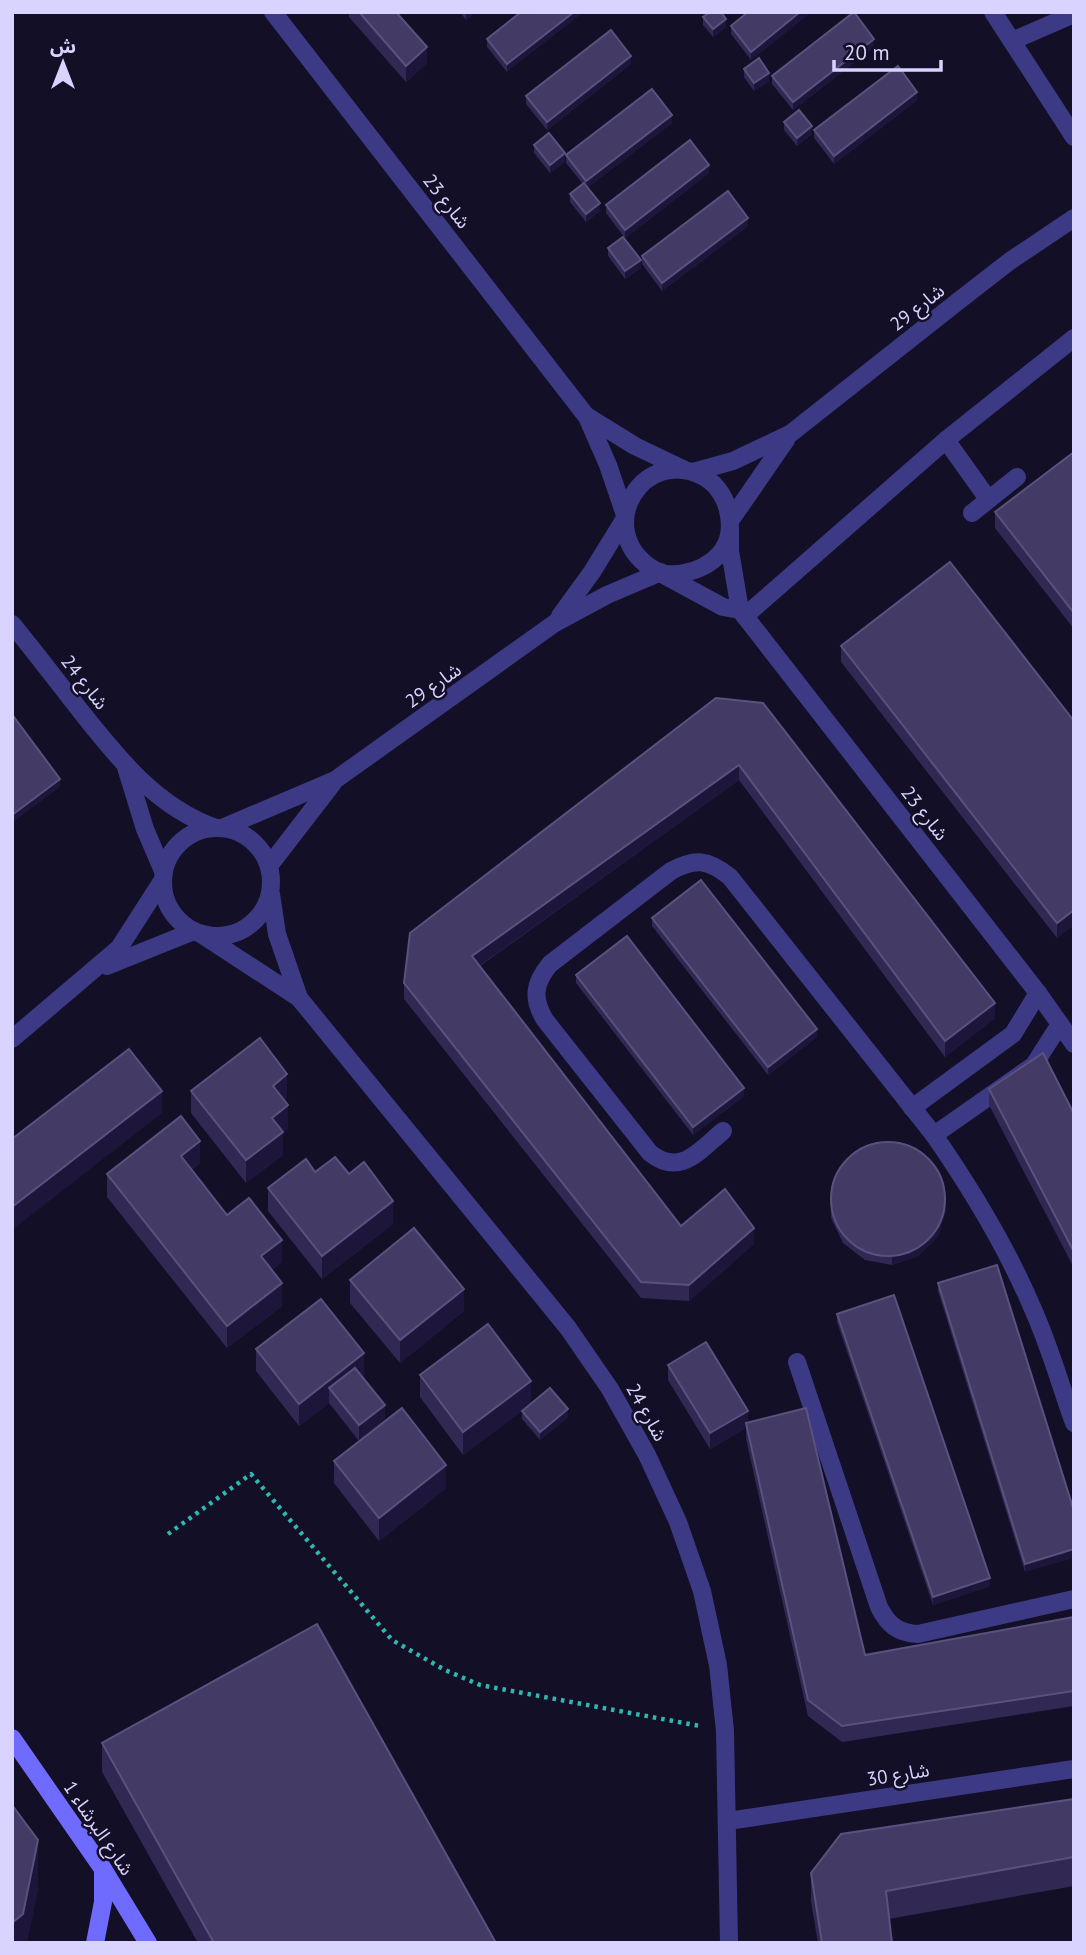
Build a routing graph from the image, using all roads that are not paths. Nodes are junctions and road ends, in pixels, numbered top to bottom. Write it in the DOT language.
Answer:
graph roads {
  1 [pos="273,12"];
  2 [pos="993,12"];
  3 [pos="1074,14"];
  4 [pos="1012,41"];
  5 [pos="1074,137"];
  6 [pos="1074,218"];
  7 [pos="1074,338"];
  8 [pos="587,417"];
  9 [pos="790,434"];
  10 [pos="946,440"];
  11 [pos="689,471"];
  12 [pos="1017,477"];
  13 [pos="988,499"];
  14 [pos="972,513"];
  15 [pos="625,518"];
  16 [pos="730,526"];
  17 [pos="663,573"];
  18 [pos="743,613"];
  19 [pos="555,623"];
  20 [pos="12,624"];
  21 [pos="125,764"];
  22 [pos="335,780"];
  23 [pos="219,828"];
  24 [pos="269,866"];
  25 [pos="163,876"];
  26 [pos="271,891"];
  27 [pos="197,932"];
  28 [pos="90,972"];
  29 [pos="1038,993"];
  30 [pos="299,998"];
  31 [pos="1060,1024"];
  32 [pos="12,1039"];
  33 [pos="1074,1044"];
  34 [pos="912,1108"];
  35 [pos="723,1131"];
  36 [pos="934,1135"];
  37 [pos="797,1362"];
  38 [pos="1074,1423"];
  39 [pos="1074,1599"];
  40 [pos="12,1738"];
  41 [pos="1074,1769"];
  42 [pos="728,1821"];
  43 [pos="103,1870"];
  44 [pos="95,1943"];
  45 [pos="148,1943"];
  46 [pos="729,1943"];
  1 -- 8 [label="street, شارع 23"];
  2 -- 4 [label="street"];
  3 -- 4 [label="street"];
  4 -- 5 [label="street"];
  6 -- 9 [label="street, شارع 29"];
  7 -- 10 [label="street"];
  8 -- 11 [label="street, شارع 23"];
  8 -- 15 [label="street, شارع 23"];
  9 -- 11 [label="street, شارع 29"];
  9 -- 16 [label="street, شارع 29"];
  10 -- 13 [label="street"];
  10 -- 18 [label="street"];
  11 -- 15 [label="street"];
  11 -- 16 [label="street"];
  12 -- 13 [label="street"];
  13 -- 14 [label="street"];
  15 -- 17 [label="street"];
  15 -- 19 [label="street, شارع 29"];
  16 -- 17 [label="street"];
  16 -- 18 [label="street, شارع 23"];
  17 -- 18 [label="street"];
  17 -- 19 [label="street, شارع 29"];
  18 -- 29 [label="street, شارع 23"];
  19 -- 22 [label="street, شارع 29"];
  20 -- 21 [label="street, شارع 24"];
  21 -- 23 [label="street, شارع 24"];
  21 -- 25 [label="street, شارع 24"];
  22 -- 23 [label="street, شارع 29"];
  22 -- 24 [label="street, شارع 29"];
  23 -- 24 [label="street"];
  23 -- 25 [label="street"];
  24 -- 26 [label="street"];
  25 -- 27 [label="street"];
  25 -- 28 [label="street"];
  26 -- 27 [label="street"];
  26 -- 30 [label="street, شارع 24"];
  27 -- 28 [label="street"];
  27 -- 30 [label="street, شارع 24"];
  28 -- 32 [label="street"];
  29 -- 31 [label="street, شارع 23"];
  29 -- 34 [label="street"];
  30 -- 42 [label="street, شارع 24"];
  31 -- 33 [label="street, شارع 23"];
  31 -- 36 [label="street"];
  34 -- 35 [label="street"];
  34 -- 36 [label="street"];
  36 -- 38 [label="street"];
  37 -- 39 [label="street"];
  40 -- 43 [label="street, شارع البرشاء 1"];
  41 -- 42 [label="street, شارع 30"];
  42 -- 46 [label="street, شارع 24"];
  43 -- 44 [label="street"];
  43 -- 45 [label="street, شارع البرشاء 1"];
}
